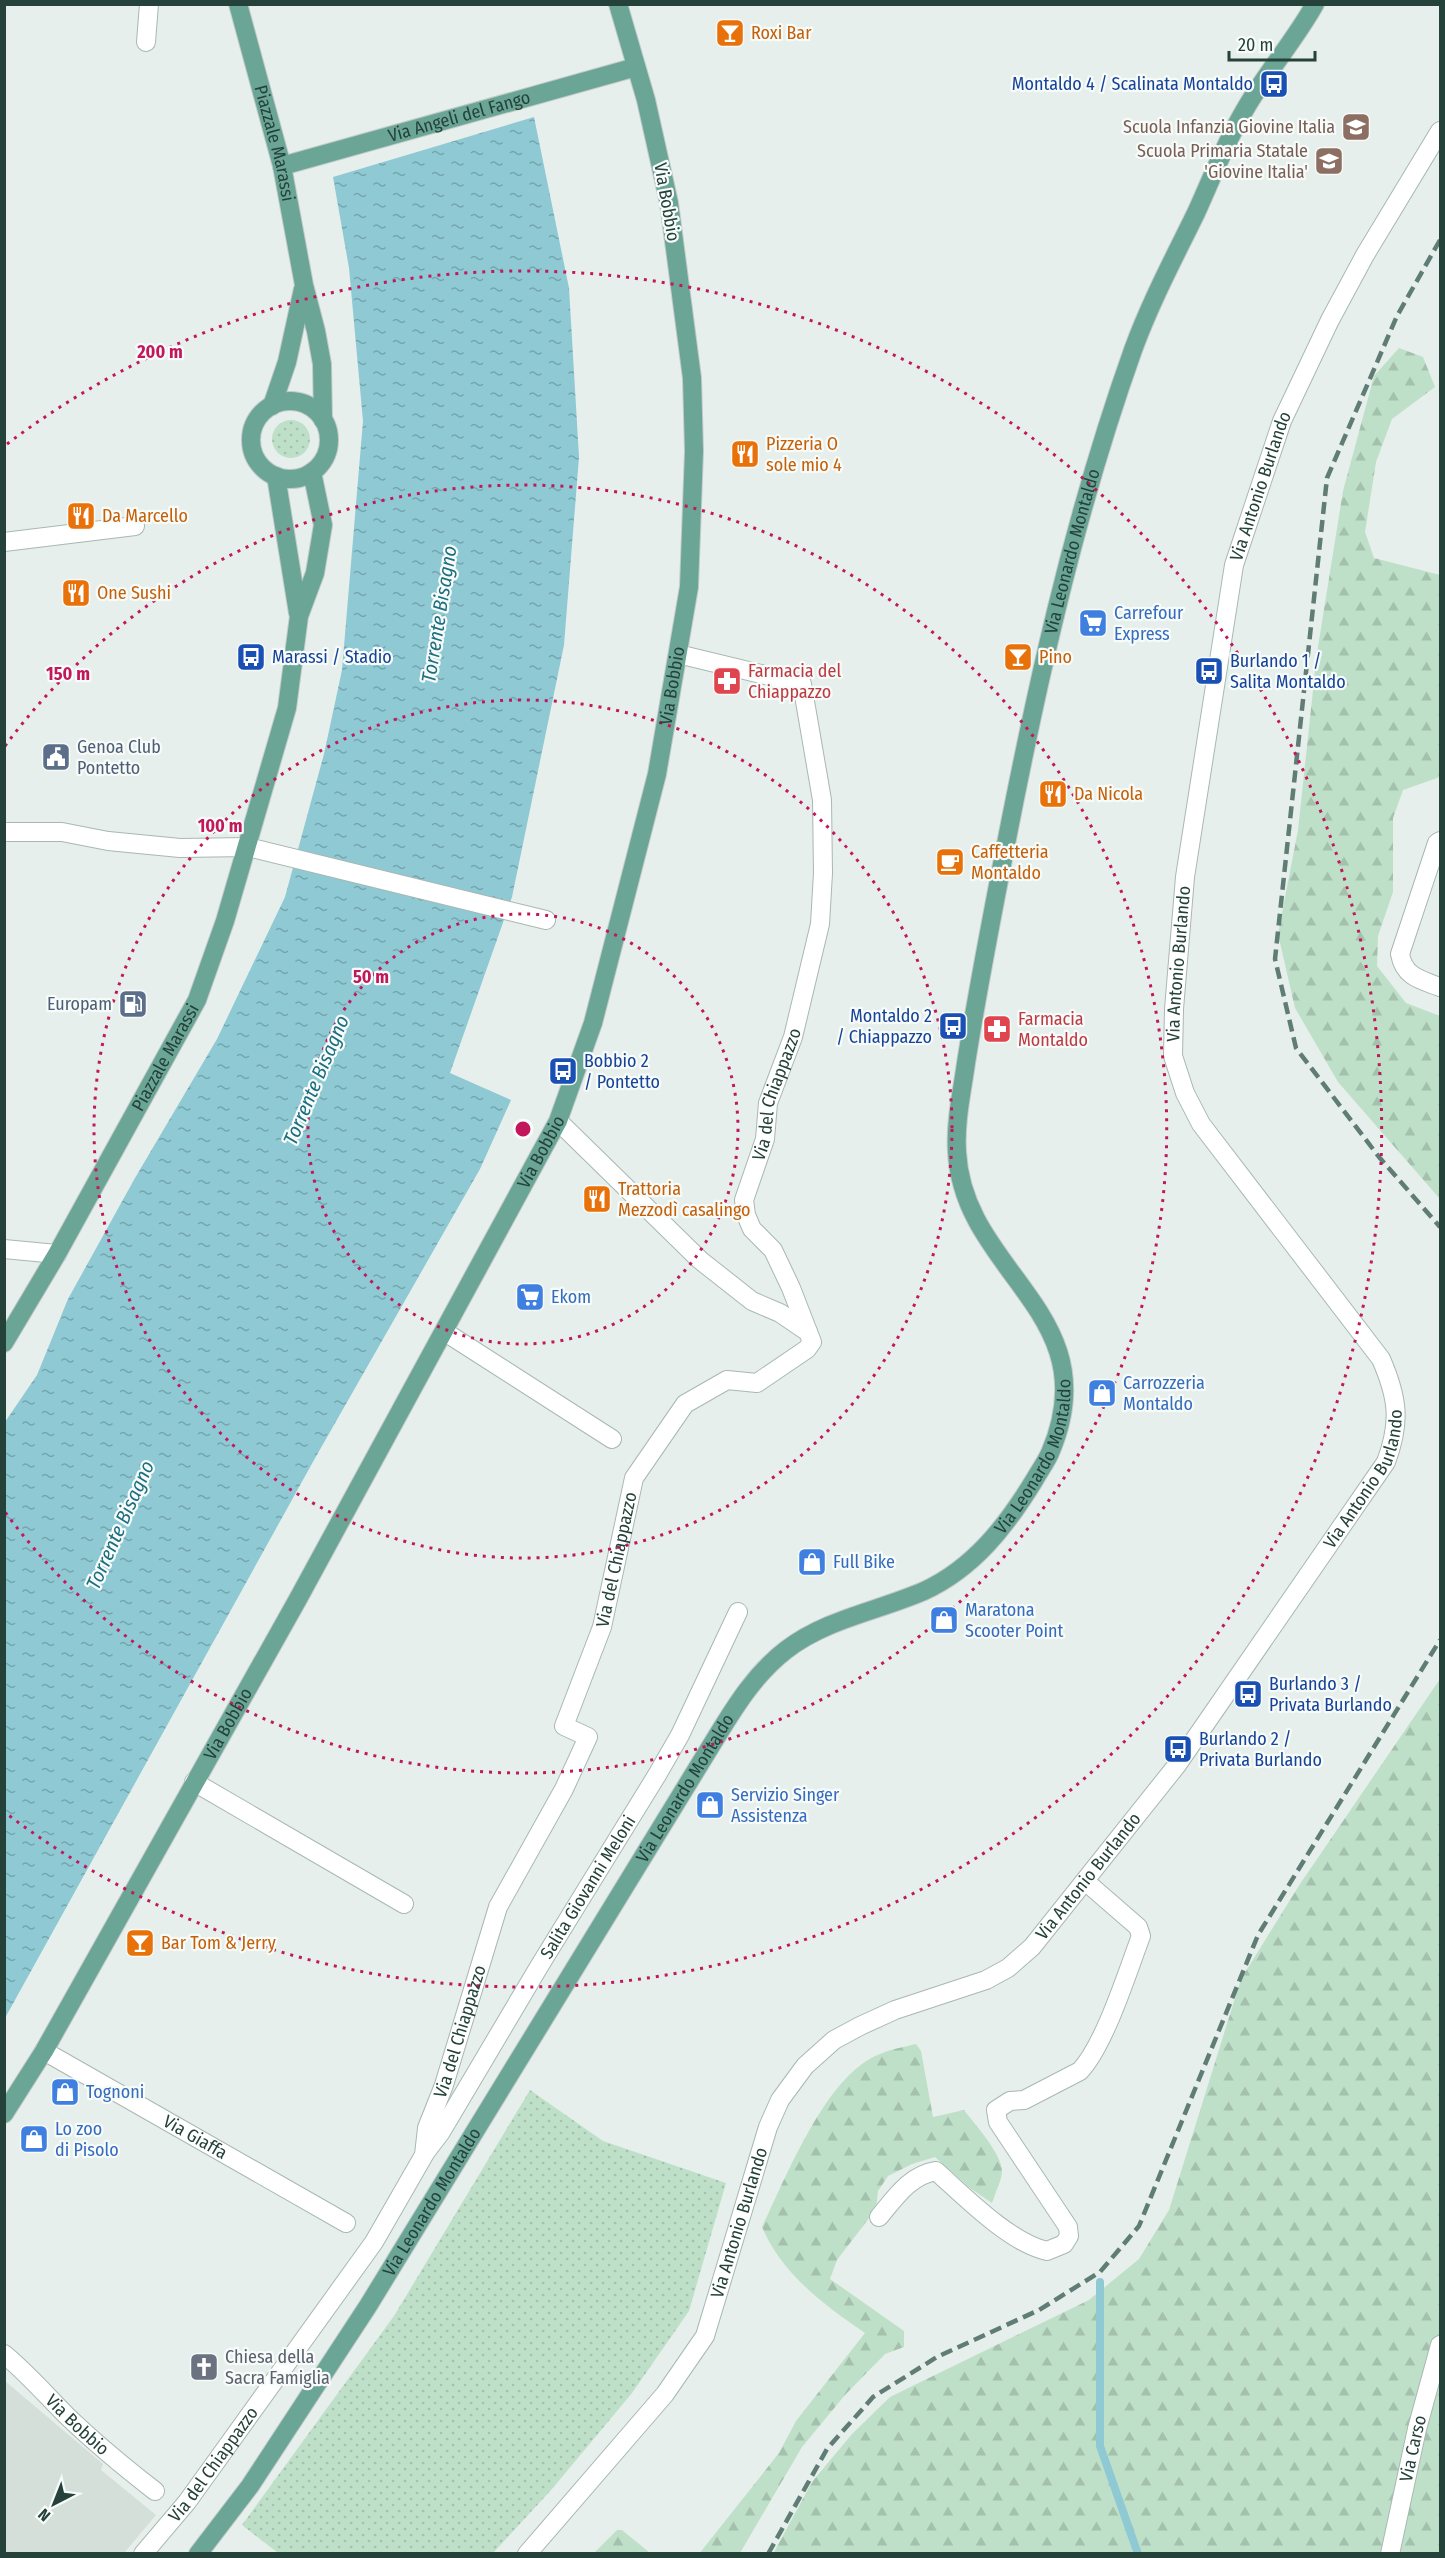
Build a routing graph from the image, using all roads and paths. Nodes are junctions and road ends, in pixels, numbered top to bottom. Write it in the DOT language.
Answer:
graph roads {
  1 [pos="149,4"];
  2 [pos="238,4"];
  3 [pos="618,4"];
  4 [pos="1316,4"];
  5 [pos="146,42"];
  6 [pos="636,66"];
  7 [pos="1440,130"];
  8 [pos="282,166"];
  9 [pos="304,285"];
  10 [pos="272,406"];
  11 [pos="323,420"];
  12 [pos="312,472"];
  13 [pos="276,476"];
  14 [pos="135,526"];
  15 [pos="4,542"];
  16 [pos="299,616"];
  17 [pos="678,654"];
  18 [pos="4,831"];
  19 [pos="1440,842"];
  20 [pos="248,847"];
  21 [pos="546,920"];
  22 [pos="1440,987"];
  23 [pos="558,1121"];
  24 [pos="4,1249"];
  25 [pos="57,1254"];
  26 [pos="445,1332"];
  27 [pos="808,1332"];
  28 [pos="4,1343"];
  29 [pos="612,1439"];
  30 [pos="738,1612"];
  31 [pos="194,1782"];
  32 [pos="1085,1881"];
  33 [pos="404,1904"];
  34 [pos="44,2051"];
  35 [pos="4,2114"];
  36 [pos="424,2155"];
  37 [pos="879,2217"];
  38 [pos="346,2223"];
  39 [pos="1440,2345"];
  40 [pos="4,2354"];
  41 [pos="155,2491"];
  42 [pos="142,2553"];
  43 [pos="198,2553"];
  44 [pos="527,2553"];
  45 [pos="1390,2553"];
  1 -- 5 [label="street"];
  2 -- 8 [label="main road, Piazzale Marassi"];
  3 -- 6 [label="main road, Via Bobbio"];
  4 -- 43 [label="main road, Via Leonardo Montaldo"];
  6 -- 8 [label="main road, Via Angeli del Fango"];
  6 -- 17 [label="main road, Via Bobbio"];
  7 -- 32 [label="street, Via Antonio Burlando"];
  8 -- 9 [label="main road, Piazzale Marassi"];
  9 -- 10 [label="main road, Piazzale Marassi"];
  9 -- 11 [label="main road, Piazzale Marassi"];
  10 -- 11 [label="main road"];
  10 -- 13 [label="main road, Piazzale Marassi"];
  11 -- 12 [label="main road, Piazzale Marassi"];
  12 -- 13 [label="main road"];
  12 -- 16 [label="main road, Piazzale Marassi"];
  13 -- 16 [label="main road, Piazzale Marassi"];
  14 -- 15 [label="street"];
  16 -- 20 [label="main road, Piazzale Marassi"];
  17 -- 23 [label="main road, Via Bobbio"];
  17 -- 27 [label="street, Via del Chiappazzo"];
  18 -- 20 [label="street"];
  19 -- 22 [label="street"];
  20 -- 21 [label="street"];
  20 -- 25 [label="main road, Piazzale Marassi"];
  23 -- 26 [label="main road, Via Bobbio"];
  23 -- 27 [label="street"];
  24 -- 25 [label="street"];
  25 -- 28 [label="main road, Piazzale Marassi"];
  26 -- 29 [label="street"];
  26 -- 31 [label="main road, Via Bobbio"];
  27 -- 36 [label="street, Via del Chiappazzo"];
  30 -- 36 [label="street, Salita Giovanni Meloni"];
  31 -- 33 [label="street"];
  31 -- 34 [label="main road, Via Bobbio"];
  32 -- 37 [label="street"];
  32 -- 44 [label="street, Via Antonio Burlando"];
  34 -- 35 [label="main road, Via Bobbio"];
  34 -- 38 [label="street, Via Giaffa"];
  36 -- 42 [label="street, Via del Chiappazzo"];
  39 -- 45 [label="street, Via Carso"];
  40 -- 41 [label="street, Via Bobbio"];
}
